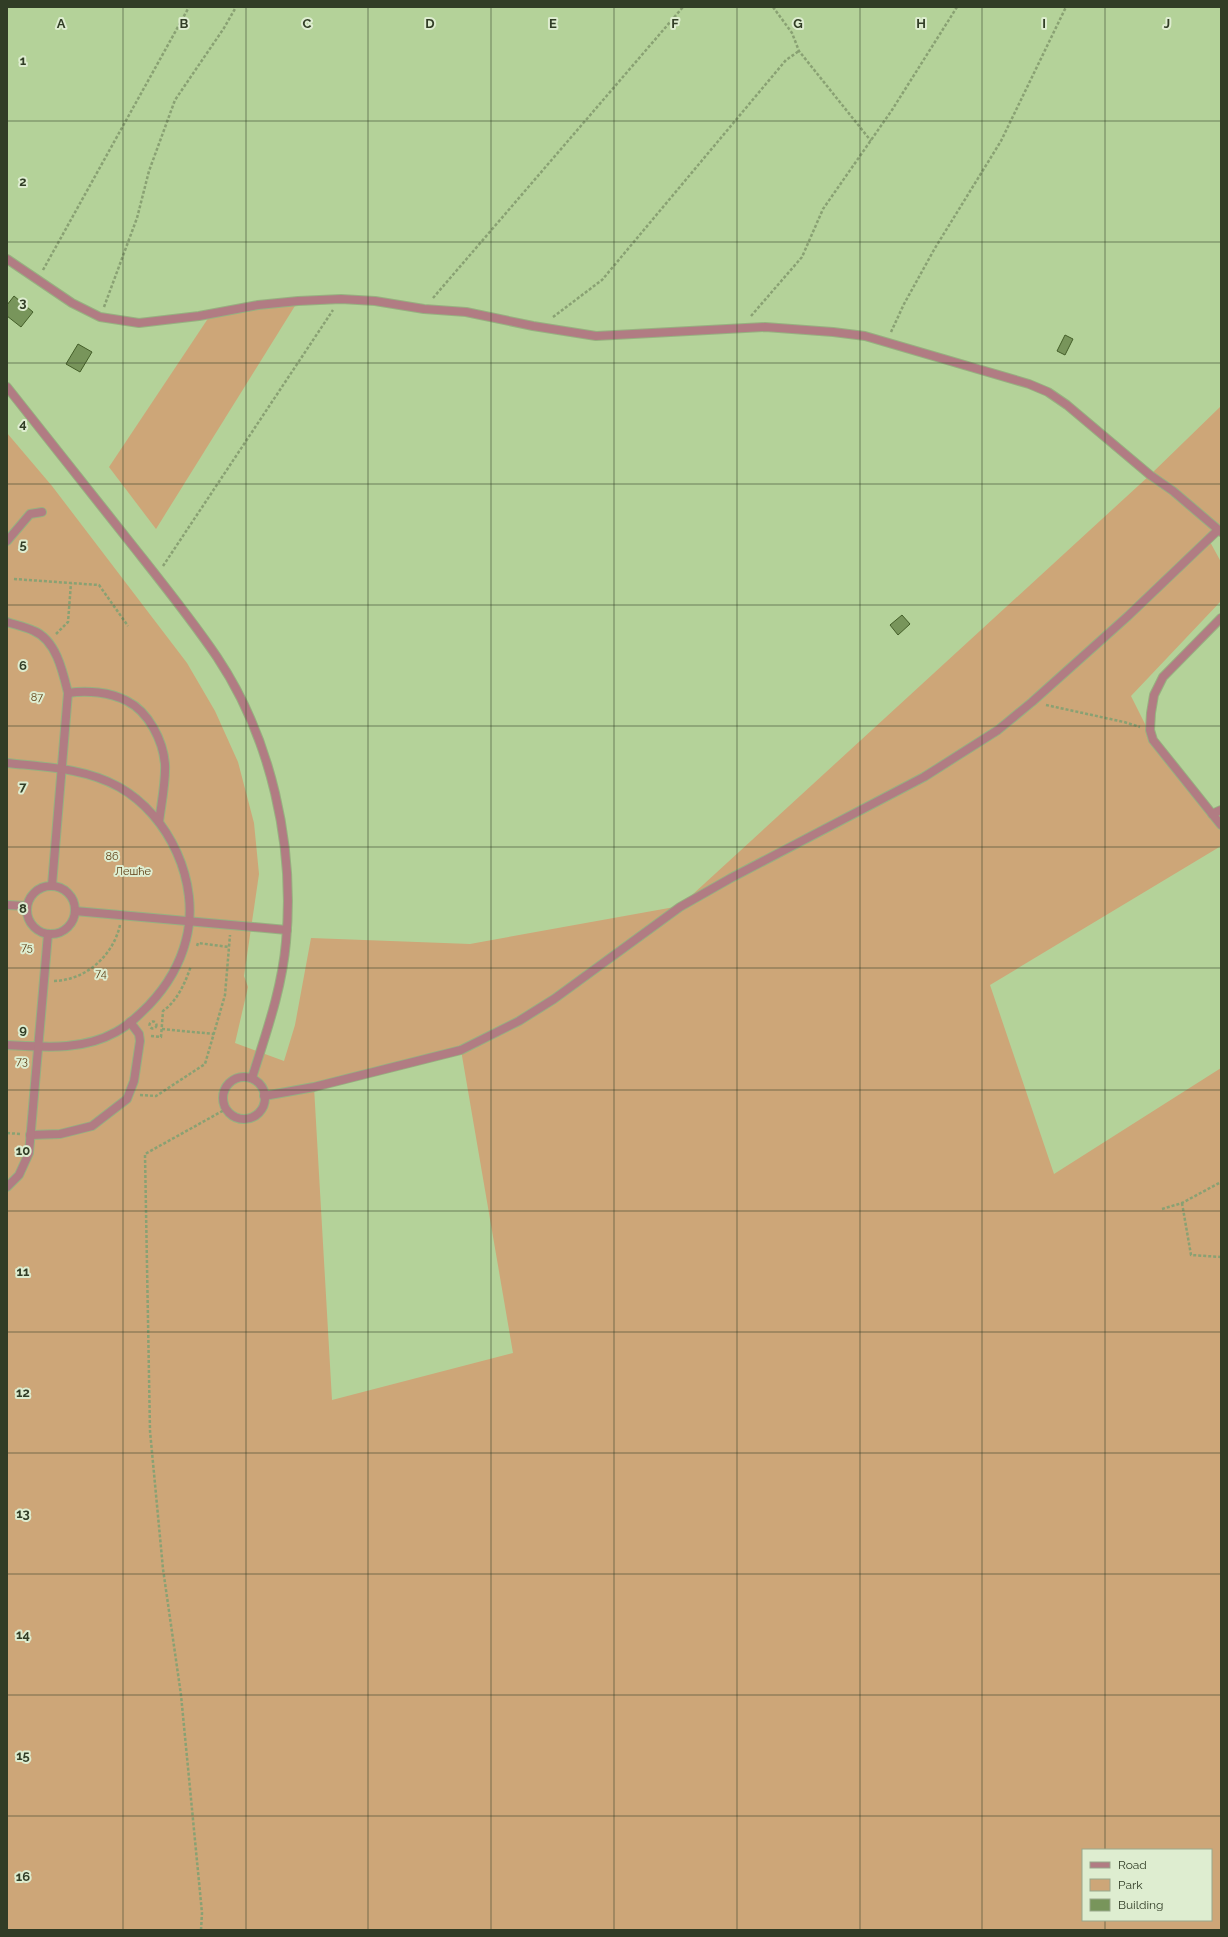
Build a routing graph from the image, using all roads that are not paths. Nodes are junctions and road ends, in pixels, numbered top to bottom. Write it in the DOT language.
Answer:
graph roads {
  1 [pos="7,259"];
  2 [pos="7,387"];
  3 [pos="42,512"];
  4 [pos="1220,531"];
  5 [pos="7,541"];
  6 [pos="1221,618"];
  7 [pos="7,622"];
  8 [pos="68,693"];
  9 [pos="7,763"];
  10 [pos="63,768"];
  11 [pos="1221,810"];
  12 [pos="1212,814"];
  13 [pos="159,822"];
  14 [pos="1221,824"];
  15 [pos="52,885"];
  16 [pos="7,905"];
  17 [pos="27,906"];
  18 [pos="75,911"];
  19 [pos="189,921"];
  20 [pos="287,930"];
  21 [pos="48,934"];
  22 [pos="130,1022"];
  23 [pos="7,1045"];
  24 [pos="39,1047"];
  25 [pos="252,1078"];
  26 [pos="264,1096"];
  27 [pos="30,1135"];
  28 [pos="7,1187"];
  1 -- 4 [label="street"];
  2 -- 20 [label="street"];
  3 -- 5 [label="street"];
  4 -- 26 [label="street"];
  6 -- 12 [label="street"];
  7 -- 8 [label="street"];
  8 -- 10 [label="street"];
  8 -- 13 [label="street"];
  9 -- 10 [label="street"];
  10 -- 13 [label="street"];
  10 -- 15 [label="street"];
  11 -- 12 [label="street"];
  12 -- 14 [label="street"];
  13 -- 19 [label="street"];
  15 -- 17 [label="street"];
  15 -- 18 [label="street"];
  16 -- 17 [label="street"];
  17 -- 21 [label="street"];
  18 -- 19 [label="street"];
  18 -- 21 [label="street"];
  19 -- 20 [label="street"];
  19 -- 22 [label="street"];
  20 -- 25 [label="street"];
  21 -- 24 [label="street"];
  22 -- 24 [label="street"];
  22 -- 27 [label="street"];
  23 -- 24 [label="street"];
  24 -- 27 [label="street"];
  25 -- 26 [label="street"];
  25 -- 26 [label="street"];
  27 -- 28 [label="street"];
}
